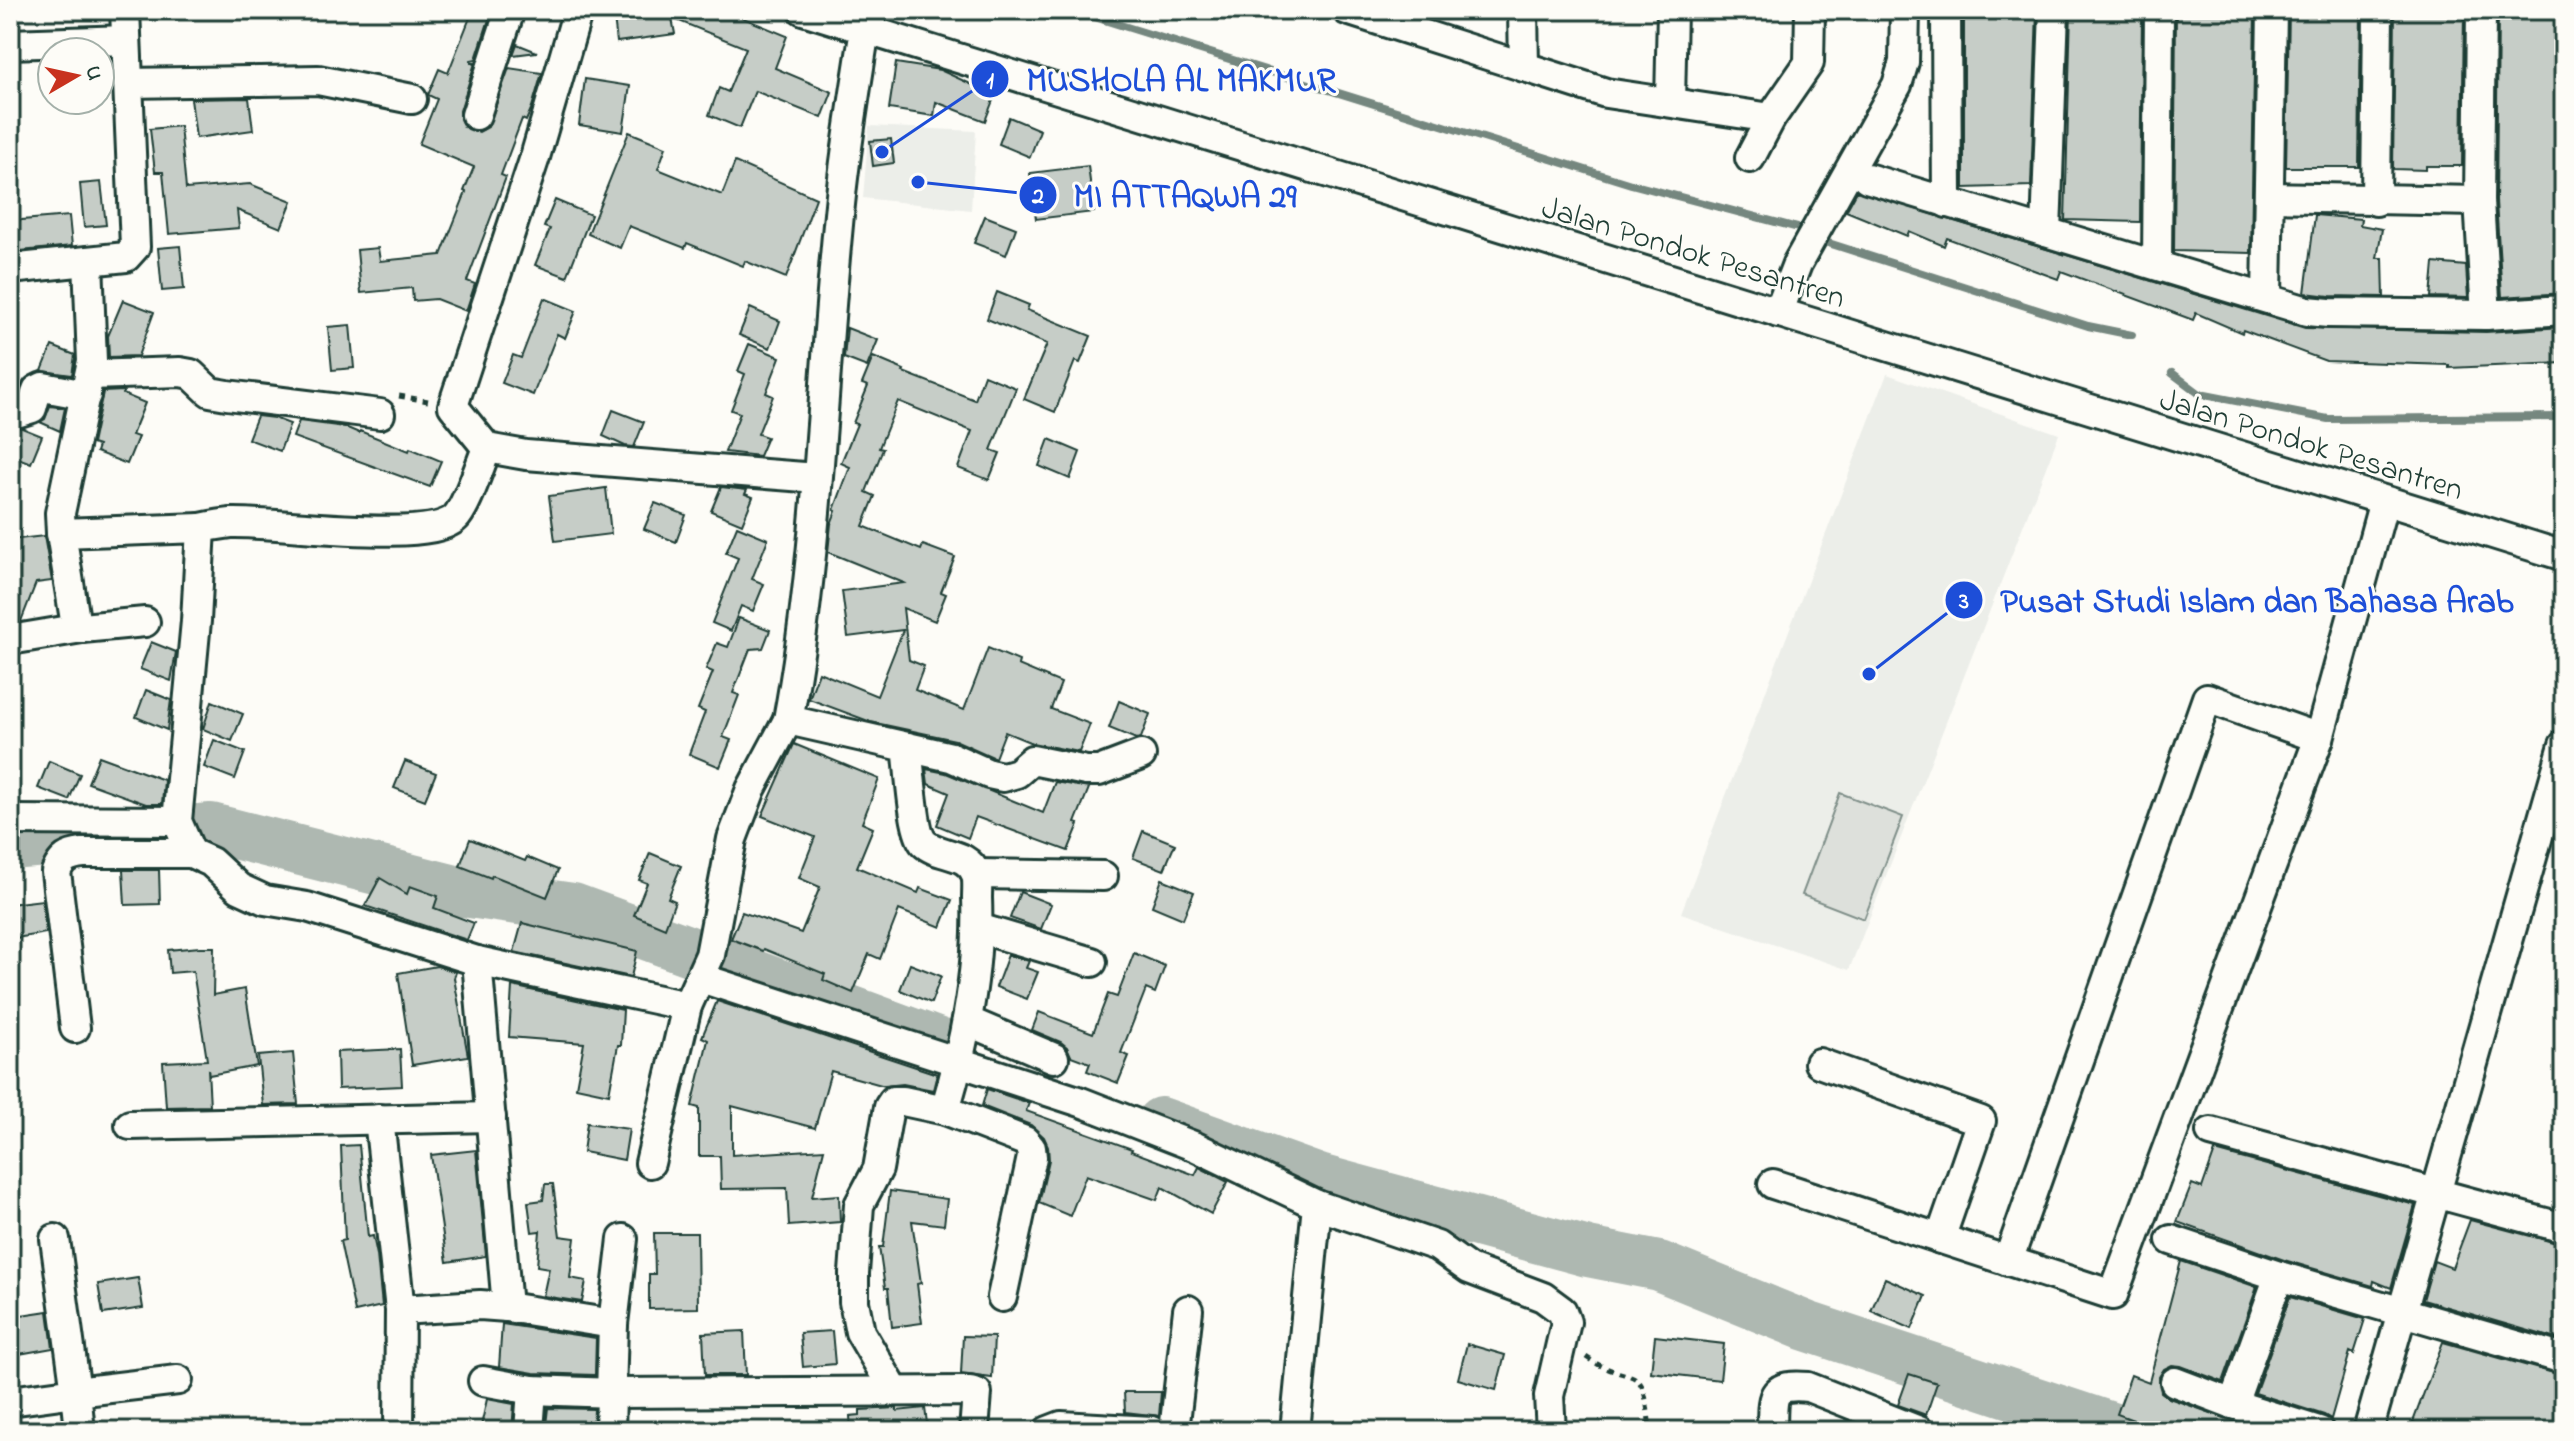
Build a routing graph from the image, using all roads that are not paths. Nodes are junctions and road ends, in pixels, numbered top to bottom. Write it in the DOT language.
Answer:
graph roads {
  1 [pos="125,10"];
  2 [pos="510,10"];
  3 [pos="578,10"];
  4 [pos="803,10"];
  5 [pos="1347,10"];
  6 [pos="1523,10"];
  7 [pos="1672,10"];
  8 [pos="1810,10"];
  9 [pos="1905,10"];
  10 [pos="1946,10"];
  11 [pos="2054,10"];
  12 [pos="2159,10"];
  13 [pos="2272,10"];
  14 [pos="2378,10"];
  15 [pos="2481,10"];
  16 [pos="1375,14"];
  17 [pos="865,29"];
  18 [pos="126,40"];
  19 [pos="10,44"];
  20 [pos="1524,67"];
  21 [pos="128,83"];
  22 [pos="412,99"];
  23 [pos="1670,102"];
  24 [pos="476,115"];
  25 [pos="1771,118"];
  26 [pos="1750,158"];
  27 [pos="1867,178"];
  28 [pos="2270,197"];
  29 [pos="2376,201"];
  30 [pos="2479,201"];
  31 [pos="1947,203"];
  32 [pos="2046,232"];
  33 [pos="88,261"];
  34 [pos="2157,265"];
  35 [pos="10,269"];
  36 [pos="2267,298"];
  37 [pos="2564,310"];
  38 [pos="1778,313"];
  39 [pos="2486,315"];
  40 [pos="88,385"];
  41 [pos="10,411"];
  42 [pos="380,414"];
  43 [pos="487,448"];
  44 [pos="817,478"];
  45 [pos="2384,501"];
  46 [pos="201,528"];
  47 [pos="61,533"];
  48 [pos="2564,556"];
  49 [pos="145,622"];
  50 [pos="82,628"];
  51 [pos="10,640"];
  52 [pos="788,720"];
  53 [pos="2319,738"];
  54 [pos="2564,745"];
  55 [pos="907,747"];
  56 [pos="1141,755"];
  57 [pos="10,820"];
  58 [pos="183,835"];
  59 [pos="976,874"];
  60 [pos="1103,876"];
  61 [pos="978,928"];
  62 [pos="477,961"];
  63 [pos="1092,962"];
  64 [pos="705,968"];
  65 [pos="687,1006"];
  66 [pos="75,1028"];
  67 [pos="964,1042"];
  68 [pos="1054,1058"];
  69 [pos="1819,1063"];
  70 [pos="945,1110"];
  71 [pos="491,1117"];
  72 [pos="379,1119"];
  73 [pos="130,1125"];
  74 [pos="2211,1132"];
  75 [pos="650,1163"];
  76 [pos="1773,1184"];
  77 [pos="2437,1193"];
  78 [pos="1317,1205"];
  79 [pos="2564,1228"];
  80 [pos="55,1239"];
  81 [pos="623,1239"];
  82 [pos="1940,1239"];
  83 [pos="2171,1240"];
  84 [pos="2008,1261"];
  85 [pos="2279,1276"];
  86 [pos="1002,1297"];
  87 [pos="507,1307"];
  88 [pos="400,1310"];
  89 [pos="1188,1310"];
  90 [pos="2403,1313"];
  91 [pos="613,1324"];
  92 [pos="2564,1359"];
  93 [pos="178,1380"];
  94 [pos="483,1381"];
  95 [pos="2175,1382"];
  96 [pos="532,1390"];
  97 [pos="894,1390"];
  98 [pos="76,1392"];
  99 [pos="613,1393"];
  100 [pos="10,1401"];
  101 [pos="2233,1404"];
  102 [pos="1908,1429"];
  103 [pos="80,1431"];
  104 [pos="399,1431"];
  105 [pos="529,1431"];
  106 [pos="610,1431"];
  107 [pos="974,1431"];
  108 [pos="1048,1431"];
  109 [pos="1152,1431"];
  110 [pos="1174,1431"];
  111 [pos="1295,1431"];
  112 [pos="1551,1431"];
  113 [pos="1772,1431"];
  114 [pos="2319,1431"];
  115 [pos="2369,1431"];
  1 -- 18 [label="street"];
  2 -- 24 [label="street"];
  3 -- 43 [label="street"];
  4 -- 17 [label="street, Jalan Pondok Pesantren"];
  5 -- 16 [label="street"];
  6 -- 20 [label="street"];
  7 -- 23 [label="street"];
  8 -- 25 [label="street"];
  9 -- 38 [label="street"];
  10 -- 31 [label="street"];
  11 -- 32 [label="street"];
  12 -- 34 [label="street"];
  13 -- 28 [label="street"];
  14 -- 29 [label="street"];
  15 -- 30 [label="street"];
  16 -- 20 [label="street"];
  17 -- 38 [label="street, Jalan Pondok Pesantren"];
  17 -- 44 [label="street"];
  18 -- 19 [label="street"];
  18 -- 21 [label="street"];
  20 -- 23 [label="street"];
  21 -- 22 [label="street"];
  21 -- 33 [label="street"];
  23 -- 25 [label="street"];
  25 -- 26 [label="street"];
  27 -- 31 [label="street"];
  28 -- 29 [label="street"];
  28 -- 36 [label="street"];
  29 -- 30 [label="street"];
  30 -- 39 [label="street"];
  31 -- 32 [label="street"];
  32 -- 34 [label="street"];
  33 -- 35 [label="street"];
  33 -- 40 [label="street"];
  34 -- 36 [label="street"];
  36 -- 39 [label="street"];
  37 -- 39 [label="street"];
  38 -- 45 [label="street, Jalan Pondok Pesantren"];
  40 -- 41 [label="street"];
  40 -- 42 [label="street"];
  40 -- 47 [label="street"];
  43 -- 44 [label="street"];
  43 -- 46 [label="street"];
  44 -- 52 [label="street"];
  45 -- 48 [label="street, Jalan Pondok Pesantren"];
  45 -- 53 [label="street"];
  46 -- 47 [label="street"];
  46 -- 58 [label="street"];
  47 -- 50 [label="street"];
  49 -- 50 [label="street"];
  50 -- 51 [label="street"];
  52 -- 55 [label="street"];
  52 -- 64 [label="street"];
  53 -- 84 [label="street"];
  53 -- 84 [label="street"];
  54 -- 77 [label="street"];
  55 -- 56 [label="street"];
  55 -- 59 [label="street"];
  57 -- 58 [label="street"];
  58 -- 62 [label="street"];
  58 -- 66 [label="street"];
  59 -- 60 [label="street"];
  59 -- 61 [label="street"];
  61 -- 63 [label="street"];
  61 -- 67 [label="street"];
  62 -- 65 [label="street"];
  62 -- 71 [label="street"];
  64 -- 65 [label="street"];
  64 -- 67 [label="street"];
  65 -- 75 [label="street"];
  67 -- 68 [label="street"];
  67 -- 70 [label="street"];
  67 -- 78 [label="street"];
  69 -- 82 [label="street"];
  70 -- 86 [label="street"];
  70 -- 97 [label="street"];
  71 -- 72 [label="street"];
  71 -- 87 [label="street"];
  72 -- 73 [label="street"];
  72 -- 88 [label="street"];
  74 -- 77 [label="street"];
  76 -- 82 [label="street"];
  77 -- 79 [label="street"];
  77 -- 90 [label="street"];
  78 -- 111 [label="street"];
  78 -- 112 [label="street"];
  80 -- 98 [label="street"];
  81 -- 91 [label="street"];
  82 -- 84 [label="street"];
  83 -- 85 [label="street"];
  85 -- 90 [label="street"];
  85 -- 101 [label="street"];
  87 -- 88 [label="street"];
  87 -- 91 [label="street"];
  88 -- 104 [label="street"];
  89 -- 110 [label="street"];
  90 -- 92 [label="street"];
  90 -- 115 [label="street"];
  91 -- 99 [label="street"];
  93 -- 98 [label="street"];
  94 -- 96 [label="street"];
  95 -- 101 [label="street"];
  96 -- 99 [label="street"];
  96 -- 105 [label="street"];
  97 -- 99 [label="street"];
  97 -- 107 [label="street"];
  98 -- 100 [label="street"];
  98 -- 103 [label="street"];
  99 -- 106 [label="street"];
  101 -- 114 [label="street"];
  102 -- 113 [label="street"];
  108 -- 109 [label="street"];
}
